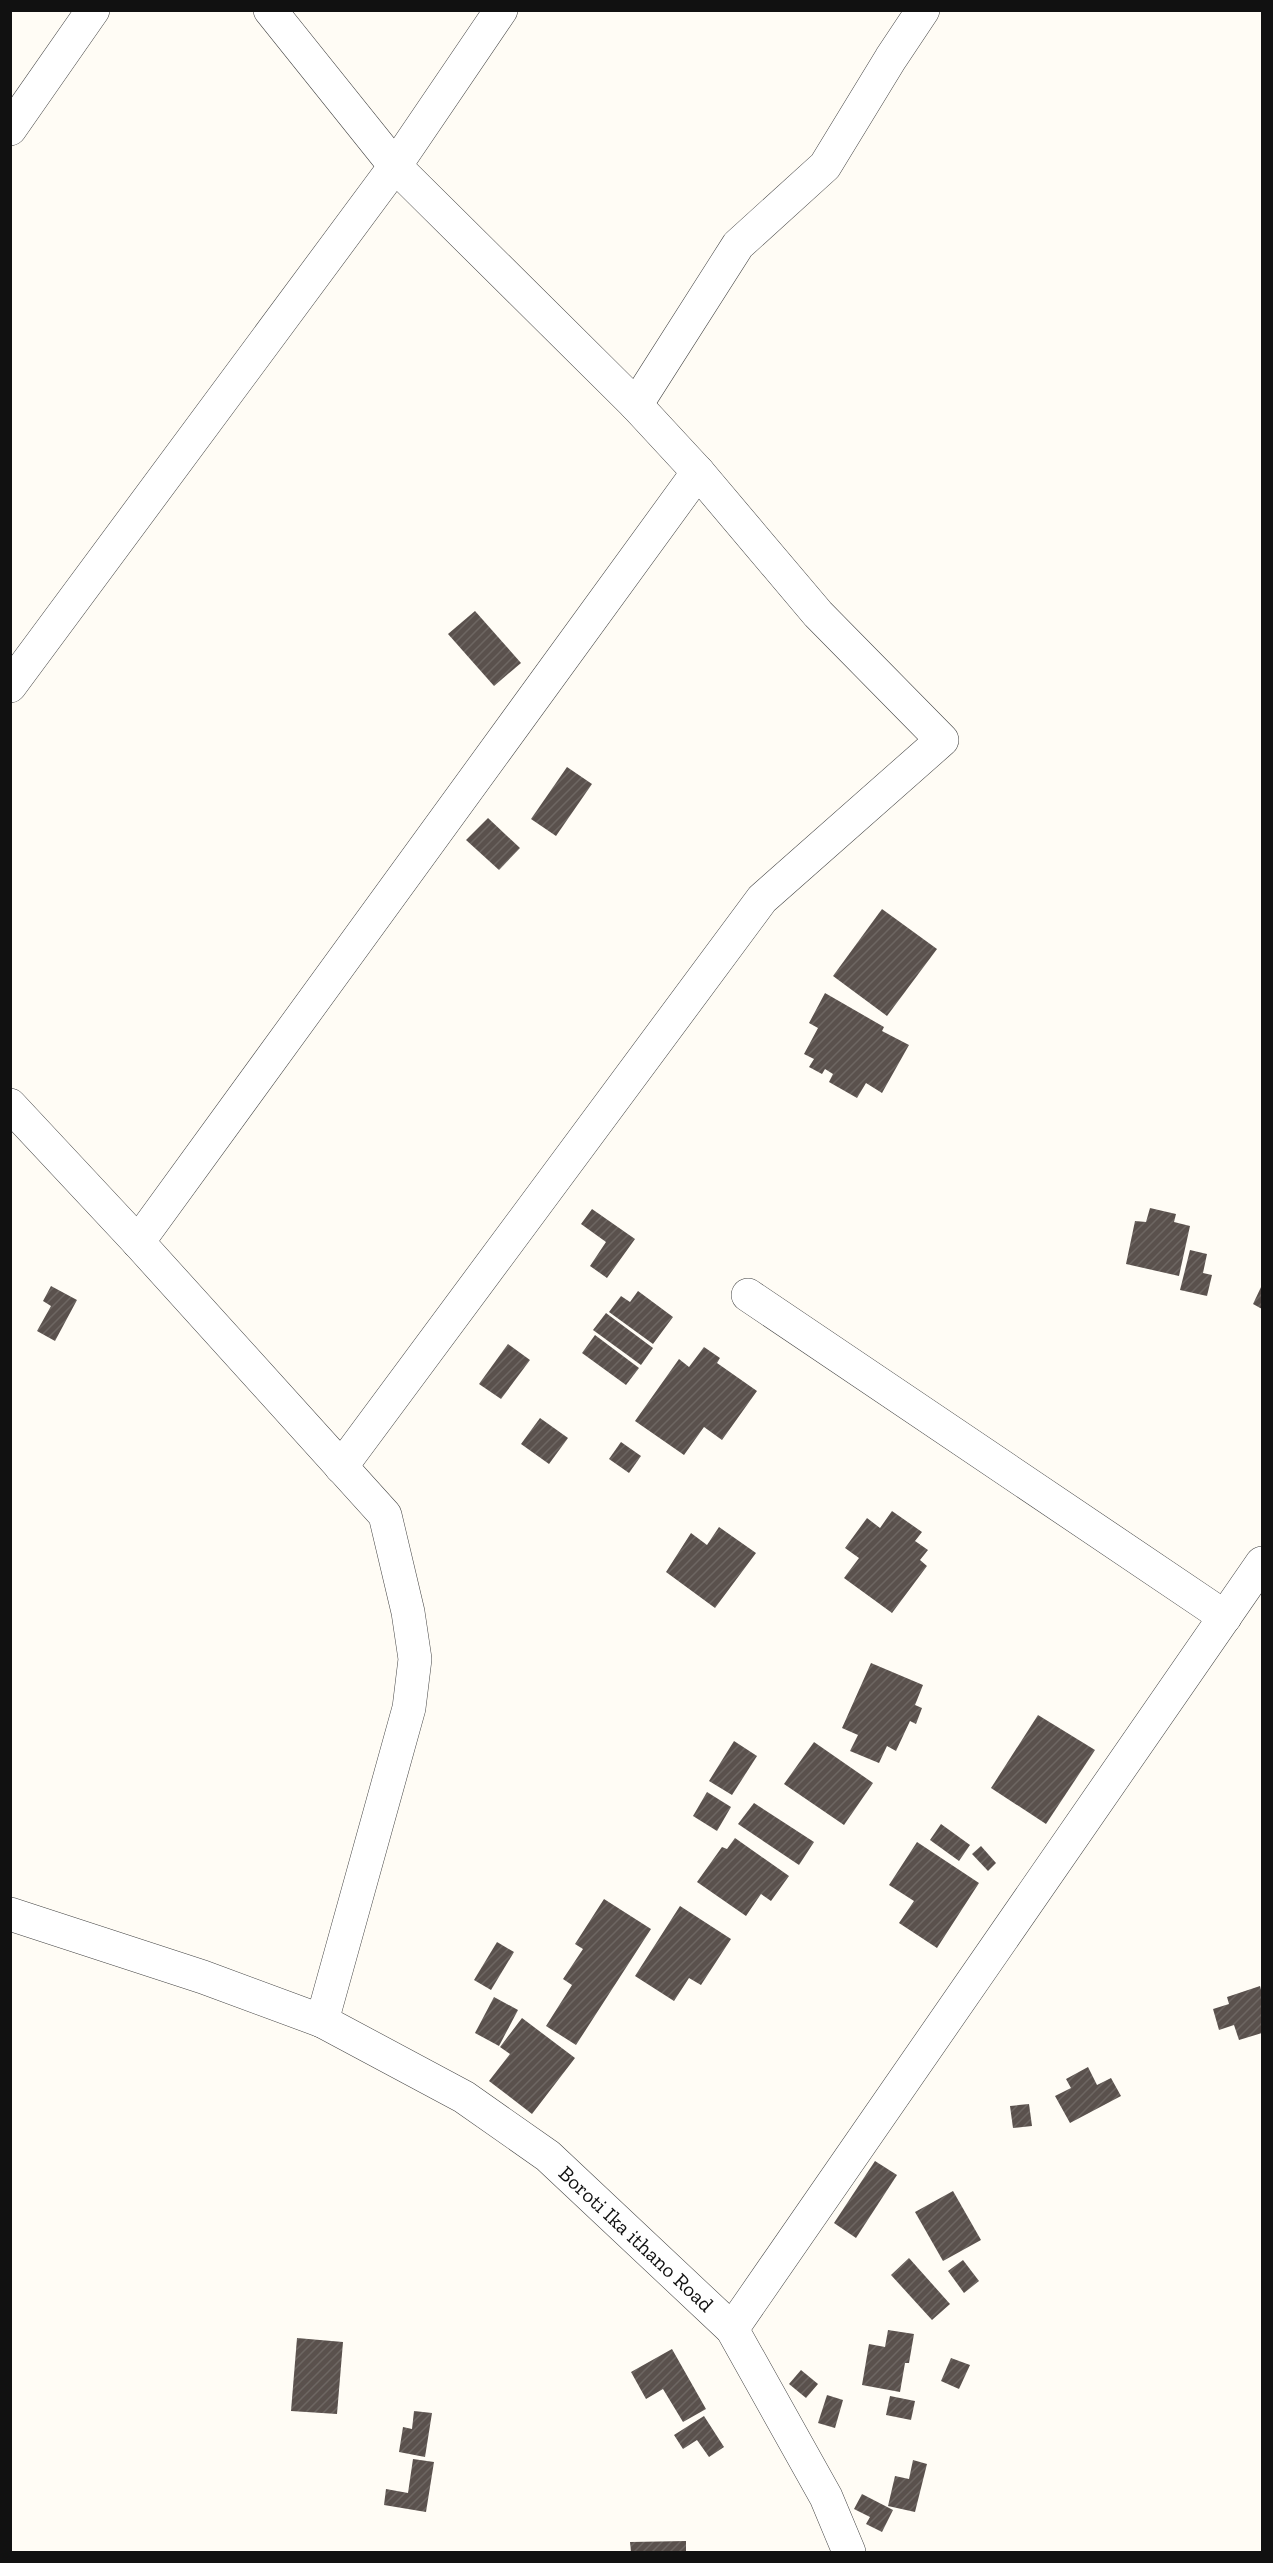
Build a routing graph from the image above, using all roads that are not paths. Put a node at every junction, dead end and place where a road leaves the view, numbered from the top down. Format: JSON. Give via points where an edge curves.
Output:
{"nodes":[{"id":1,"x":93,"y":10,"type":"edge"},
{"id":2,"x":501,"y":10,"type":"edge"},
{"id":3,"x":923,"y":10,"type":"edge"},
{"id":4,"x":273,"y":12,"type":"edge"},
{"id":5,"x":10,"y":129,"type":"edge"},
{"id":6,"x":395,"y":166,"type":"junction"},
{"id":7,"x":636,"y":405,"type":"junction"},
{"id":8,"x":698,"y":472,"type":"junction"},
{"id":9,"x":10,"y":686,"type":"edge"},
{"id":10,"x":10,"y":1105,"type":"edge"},
{"id":11,"x":138,"y":1242,"type":"junction"},
{"id":12,"x":748,"y":1295,"type":"dead end"},
{"id":13,"x":340,"y":1467,"type":"junction"},
{"id":14,"x":1263,"y":1563,"type":"edge"},
{"id":15,"x":1225,"y":1617,"type":"junction"},
{"id":16,"x":10,"y":1914,"type":"edge"},
{"id":17,"x":322,"y":2020,"type":"junction"},
{"id":18,"x":732,"y":2329,"type":"junction"},
{"id":19,"x":849,"y":2553,"type":"edge"}],
"edges":[{"from":1,"to":5,"type":"street"},
{"from":2,"to":6,"type":"street"},
{"from":3,"to":7,"type":"street","via":[[825,166],[738,245]]},
{"from":4,"to":6,"type":"street"},
{"from":6,"to":7,"type":"street"},
{"from":6,"to":9,"type":"street"},
{"from":7,"to":8,"type":"street"},
{"from":8,"to":11,"type":"street"},
{"from":8,"to":13,"type":"street","via":[[818,614],[942,740],[762,899]]},
{"from":10,"to":11,"type":"street"},
{"from":11,"to":13,"type":"street"},
{"from":12,"to":15,"type":"street"},
{"from":13,"to":17,"type":"street","via":[[385,1515],[415,1659],[409,1708]]},
{"from":14,"to":15,"type":"street"},
{"from":15,"to":18,"type":"street"},
{"from":16,"to":17,"type":"street","name":"Boroti Ika ithano Road"},
{"from":17,"to":18,"type":"street","name":"Boroti Ika ithano Road","via":[[464,2097],[548,2156]]},
{"from":18,"to":19,"type":"street","name":"Boroti Ika ithano Road","via":[[826,2497]]}]}
